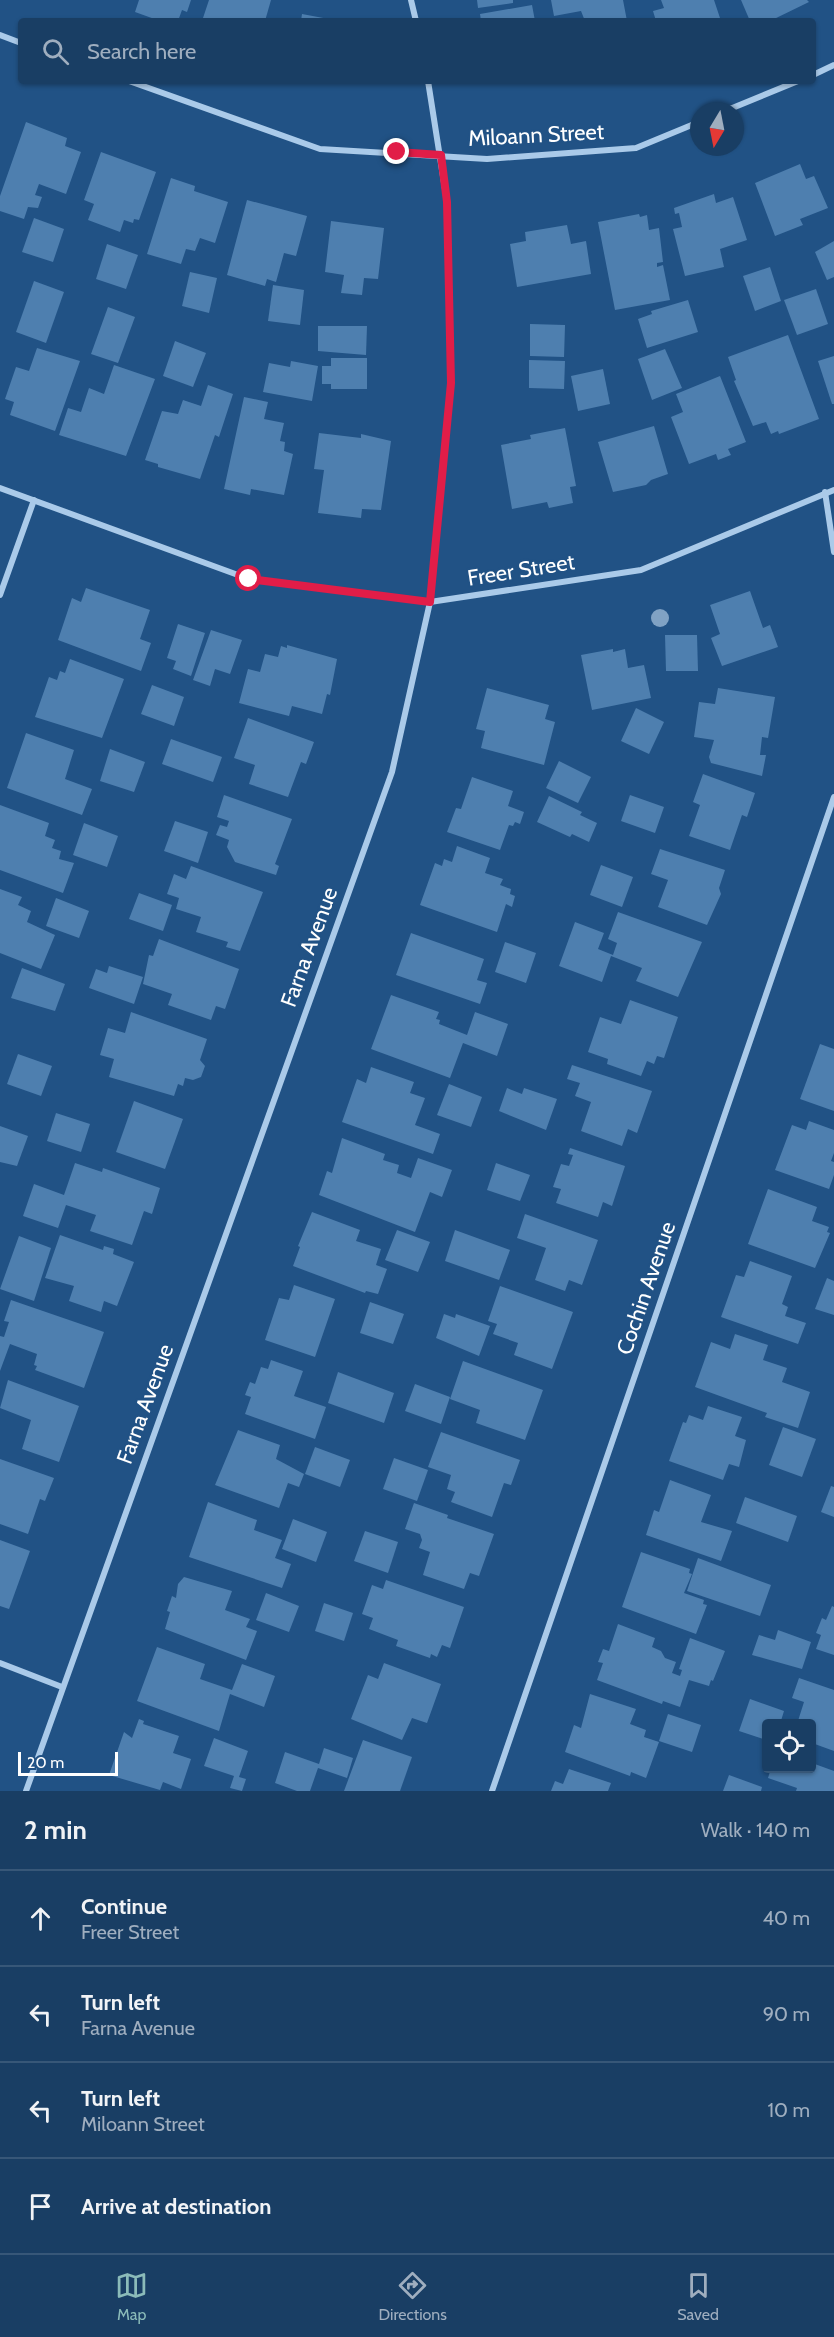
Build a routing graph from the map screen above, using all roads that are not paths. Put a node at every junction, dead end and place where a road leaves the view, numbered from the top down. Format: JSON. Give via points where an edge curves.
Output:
{"nodes":[{"id":1,"x":411,"y":0,"type":"edge"},
{"id":2,"x":415,"y":18,"type":"edge"},
{"id":3,"x":0,"y":35,"type":"edge"},
{"id":4,"x":18,"y":42,"type":"edge"},
{"id":5,"x":834,"y":65,"type":"edge"},
{"id":6,"x":816,"y":74,"type":"edge"},
{"id":7,"x":137,"y":84,"type":"edge"},
{"id":8,"x":429,"y":84,"type":"edge"},
{"id":9,"x":791,"y":84,"type":"edge"},
{"id":10,"x":744,"y":103,"type":"edge"},
{"id":11,"x":690,"y":126,"type":"edge"},
{"id":12,"x":441,"y":155,"type":"junction"},
{"id":13,"x":0,"y":488,"type":"edge"},
{"id":14,"x":834,"y":490,"type":"edge"},
{"id":15,"x":825,"y":492,"type":"junction"},
{"id":16,"x":34,"y":500,"type":"junction"},
{"id":17,"x":834,"y":552,"type":"edge"},
{"id":18,"x":0,"y":595,"type":"edge"},
{"id":19,"x":430,"y":602,"type":"junction"},
{"id":20,"x":834,"y":797,"type":"edge"},
{"id":21,"x":0,"y":1663,"type":"edge"},
{"id":22,"x":62,"y":1687,"type":"junction"},
{"id":23,"x":26,"y":1791,"type":"edge"},
{"id":24,"x":492,"y":1791,"type":"edge"}],
"edges":[{"from":1,"to":2,"type":"street"},
{"from":3,"to":4,"type":"street"},
{"from":5,"to":6,"type":"street"},
{"from":7,"to":12,"type":"street","name":"Miloann Street","via":[[320,149]]},
{"from":8,"to":12,"type":"street","name":"Farna Avenue"},
{"from":9,"to":10,"type":"street"},
{"from":11,"to":12,"type":"street","name":"Miloann Street","via":[[636,148],[487,159]]},
{"from":12,"to":19,"type":"street","name":"Farna Avenue","via":[[447,202],[451,383]]},
{"from":13,"to":16,"type":"street","name":"Freer Street"},
{"from":14,"to":15,"type":"street","name":"Freer Street"},
{"from":15,"to":17,"type":"street"},
{"from":15,"to":19,"type":"street","name":"Freer Street","via":[[641,570]]},
{"from":16,"to":18,"type":"street"},
{"from":16,"to":19,"type":"street","name":"Freer Street","via":[[249,579]]},
{"from":19,"to":22,"type":"street","name":"Farna Avenue","via":[[392,772]]},
{"from":20,"to":24,"type":"street","name":"Cochin Avenue"},
{"from":21,"to":22,"type":"street"},
{"from":22,"to":23,"type":"street","name":"Farna Avenue"}]}
